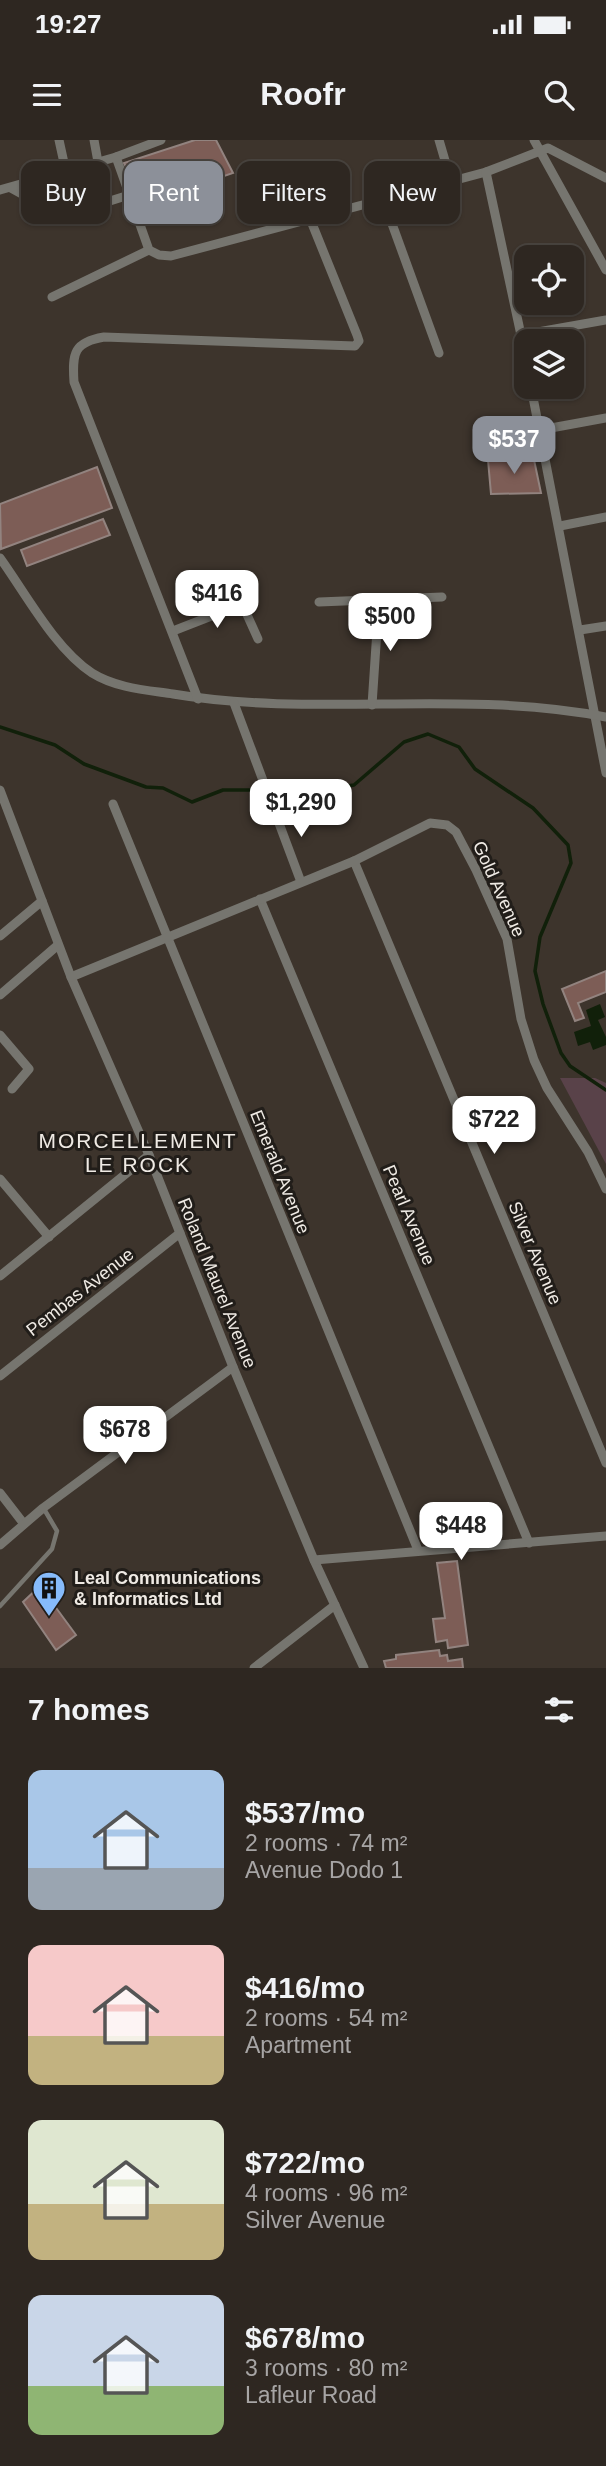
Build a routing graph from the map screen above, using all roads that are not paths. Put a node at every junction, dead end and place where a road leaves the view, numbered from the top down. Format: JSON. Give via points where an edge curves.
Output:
{"nodes":[{"id":1,"x":59,"y":140,"type":"edge"},
{"id":2,"x":94,"y":140,"type":"edge"},
{"id":3,"x":439,"y":140,"type":"edge"},
{"id":4,"x":534,"y":140,"type":"edge"},
{"id":5,"x":158,"y":141,"type":"edge"},
{"id":6,"x":541,"y":153,"type":"junction"},
{"id":7,"x":116,"y":158,"type":"junction"},
{"id":8,"x":64,"y":161,"type":"edge"},
{"id":9,"x":98,"y":161,"type":"edge"},
{"id":10,"x":102,"y":161,"type":"edge"},
{"id":11,"x":445,"y":161,"type":"edge"},
{"id":12,"x":486,"y":172,"type":"junction"},
{"id":13,"x":606,"y":178,"type":"edge"},
{"id":14,"x":460,"y":179,"type":"edge"},
{"id":15,"x":124,"y":181,"type":"edge"},
{"id":16,"x":21,"y":185,"type":"edge"},
{"id":17,"x":11,"y":188,"type":"junction"},
{"id":18,"x":0,"y":190,"type":"edge"},
{"id":19,"x":124,"y":197,"type":"edge"},
{"id":20,"x":140,"y":224,"type":"edge"},
{"id":21,"x":300,"y":224,"type":"edge"},
{"id":22,"x":313,"y":224,"type":"edge"},
{"id":23,"x":392,"y":224,"type":"edge"},
{"id":24,"x":149,"y":250,"type":"junction"},
{"id":25,"x":606,"y":270,"type":"edge"},
{"id":26,"x":52,"y":297,"type":"dead end"},
{"id":27,"x":606,"y":320,"type":"edge"},
{"id":28,"x":520,"y":329,"type":"edge"},
{"id":29,"x":555,"y":329,"type":"edge"},
{"id":30,"x":439,"y":353,"type":"dead end"},
{"id":31,"x":534,"y":399,"type":"edge"},
{"id":32,"x":606,"y":418,"type":"edge"},
{"id":33,"x":540,"y":430,"type":"junction"},
{"id":34,"x":606,"y":517,"type":"edge"},
{"id":35,"x":560,"y":526,"type":"junction"},
{"id":36,"x":0,"y":558,"type":"edge"},
{"id":37,"x":442,"y":597,"type":"dead end"},
{"id":38,"x":379,"y":600,"type":"junction"},
{"id":39,"x":319,"y":602,"type":"dead end"},
{"id":40,"x":606,"y":626,"type":"edge"},
{"id":41,"x":580,"y":630,"type":"junction"},
{"id":42,"x":173,"y":631,"type":"junction"},
{"id":43,"x":258,"y":639,"type":"dead end"},
{"id":44,"x":198,"y":699,"type":"junction"},
{"id":45,"x":234,"y":703,"type":"junction"},
{"id":46,"x":372,"y":705,"type":"junction"},
{"id":47,"x":595,"y":715,"type":"junction"},
{"id":48,"x":606,"y":717,"type":"edge"},
{"id":49,"x":606,"y":773,"type":"edge"},
{"id":50,"x":0,"y":790,"type":"edge"},
{"id":51,"x":113,"y":804,"type":"dead end"},
{"id":52,"x":10,"y":815,"type":"junction"},
{"id":53,"x":0,"y":823,"type":"edge"},
{"id":54,"x":354,"y":861,"type":"junction"},
{"id":55,"x":301,"y":882,"type":"junction"},
{"id":56,"x":260,"y":899,"type":"junction"},
{"id":57,"x":42,"y":901,"type":"junction"},
{"id":58,"x":0,"y":936,"type":"edge"},
{"id":59,"x":168,"y":940,"type":"junction"},
{"id":60,"x":58,"y":945,"type":"junction"},
{"id":61,"x":71,"y":977,"type":"junction"},
{"id":62,"x":0,"y":995,"type":"edge"},
{"id":63,"x":0,"y":1035,"type":"edge"},
{"id":64,"x":12,"y":1089,"type":"dead end"},
{"id":65,"x":149,"y":1155,"type":"junction"},
{"id":66,"x":0,"y":1179,"type":"edge"},
{"id":67,"x":606,"y":1189,"type":"edge"},
{"id":68,"x":180,"y":1233,"type":"junction"},
{"id":69,"x":49,"y":1237,"type":"junction"},
{"id":70,"x":0,"y":1276,"type":"edge"},
{"id":71,"x":233,"y":1367,"type":"junction"},
{"id":72,"x":0,"y":1376,"type":"edge"},
{"id":73,"x":606,"y":1463,"type":"edge"},
{"id":74,"x":0,"y":1493,"type":"edge"},
{"id":75,"x":43,"y":1508,"type":"junction"},
{"id":76,"x":24,"y":1524,"type":"junction"},
{"id":77,"x":606,"y":1536,"type":"edge"},
{"id":78,"x":529,"y":1543,"type":"junction"},
{"id":79,"x":0,"y":1545,"type":"edge"},
{"id":80,"x":418,"y":1550,"type":"junction"},
{"id":81,"x":314,"y":1560,"type":"junction"},
{"id":82,"x":335,"y":1605,"type":"junction"},
{"id":83,"x":0,"y":1606,"type":"edge"},
{"id":84,"x":254,"y":1668,"type":"edge"},
{"id":85,"x":364,"y":1668,"type":"edge"}],
"edges":[{"from":1,"to":8,"type":"street"},
{"from":2,"to":9,"type":"street"},
{"from":3,"to":11,"type":"street"},
{"from":4,"to":6,"type":"street"},
{"from":5,"to":7,"type":"street"},
{"from":6,"to":12,"type":"street"},
{"from":6,"to":13,"type":"street","via":[[548,148]]},
{"from":6,"to":25,"type":"street"},
{"from":7,"to":10,"type":"street"},
{"from":7,"to":15,"type":"street"},
{"from":12,"to":14,"type":"street"},
{"from":12,"to":28,"type":"street"},
{"from":16,"to":17,"type":"street"},
{"from":17,"to":18,"type":"street"},
{"from":17,"to":19,"type":"street","via":[[62,216]]},
{"from":20,"to":24,"type":"street"},
{"from":21,"to":24,"type":"street","via":[[171,256]]},
{"from":22,"to":42,"type":"street","via":[[357,335],[355,346],[104,337],[86,340],[76,350],[74,382]]},
{"from":23,"to":30,"type":"street"},
{"from":24,"to":26,"type":"street"},
{"from":27,"to":29,"type":"street"},
{"from":31,"to":33,"type":"street"},
{"from":32,"to":33,"type":"street"},
{"from":33,"to":35,"type":"street"},
{"from":34,"to":35,"type":"street"},
{"from":35,"to":41,"type":"street"},
{"from":36,"to":44,"type":"street","via":[[73,657],[93,673],[119,685]]},
{"from":37,"to":38,"type":"street"},
{"from":38,"to":39,"type":"street"},
{"from":38,"to":46,"type":"street"},
{"from":40,"to":41,"type":"street"},
{"from":41,"to":47,"type":"street"},
{"from":42,"to":43,"type":"street","via":[[237,606],[244,608]]},
{"from":42,"to":44,"type":"street"},
{"from":44,"to":45,"type":"street"},
{"from":45,"to":46,"type":"street"},
{"from":45,"to":55,"type":"street"},
{"from":46,"to":47,"type":"street","via":[[508,707]]},
{"from":47,"to":48,"type":"street"},
{"from":47,"to":49,"type":"street"},
{"from":50,"to":52,"type":"street","name":"Roland Maurel Avenue"},
{"from":51,"to":59,"type":"street","name":"Emerald Avenue"},
{"from":52,"to":53,"type":"street"},
{"from":52,"to":57,"type":"street","name":"Roland Maurel Avenue"},
{"from":54,"to":55,"type":"street","name":"Gold Avenue"},
{"from":54,"to":67,"type":"street","name":"Gold Avenue","via":[[430,823],[447,825],[456,832],[507,939],[521,1019],[534,1060]]},
{"from":54,"to":73,"type":"street","name":"Silver Avenue"},
{"from":55,"to":56,"type":"street","name":"Gold Avenue"},
{"from":56,"to":59,"type":"street","name":"Gold Avenue"},
{"from":56,"to":78,"type":"street","name":"Pearl Avenue"},
{"from":57,"to":58,"type":"street"},
{"from":57,"to":60,"type":"street","name":"Roland Maurel Avenue"},
{"from":59,"to":61,"type":"street","name":"Gold Avenue"},
{"from":59,"to":80,"type":"street","name":"Emerald Avenue"},
{"from":60,"to":61,"type":"street","name":"Roland Maurel Avenue"},
{"from":60,"to":62,"type":"street"},
{"from":61,"to":65,"type":"street","name":"Roland Maurel Avenue"},
{"from":63,"to":64,"type":"street","via":[[29,1069]]},
{"from":65,"to":68,"type":"street","name":"Roland Maurel Avenue"},
{"from":65,"to":69,"type":"street"},
{"from":66,"to":69,"type":"street"},
{"from":68,"to":71,"type":"street","name":"Roland Maurel Avenue"},
{"from":68,"to":72,"type":"street","name":"Pembas Avenue"},
{"from":69,"to":70,"type":"street"},
{"from":71,"to":75,"type":"street"},
{"from":71,"to":81,"type":"street","name":"Roland Maurel Avenue"},
{"from":74,"to":76,"type":"street"},
{"from":75,"to":76,"type":"street"},
{"from":75,"to":83,"type":"lane","via":[[57,1531],[52,1549]]},
{"from":76,"to":79,"type":"street"},
{"from":77,"to":78,"type":"street"},
{"from":78,"to":80,"type":"street"},
{"from":80,"to":81,"type":"street"},
{"from":81,"to":82,"type":"street","name":"Roland Maurel Avenue"},
{"from":82,"to":84,"type":"street"},
{"from":82,"to":85,"type":"street","name":"Roland Maurel Avenue"}]}
